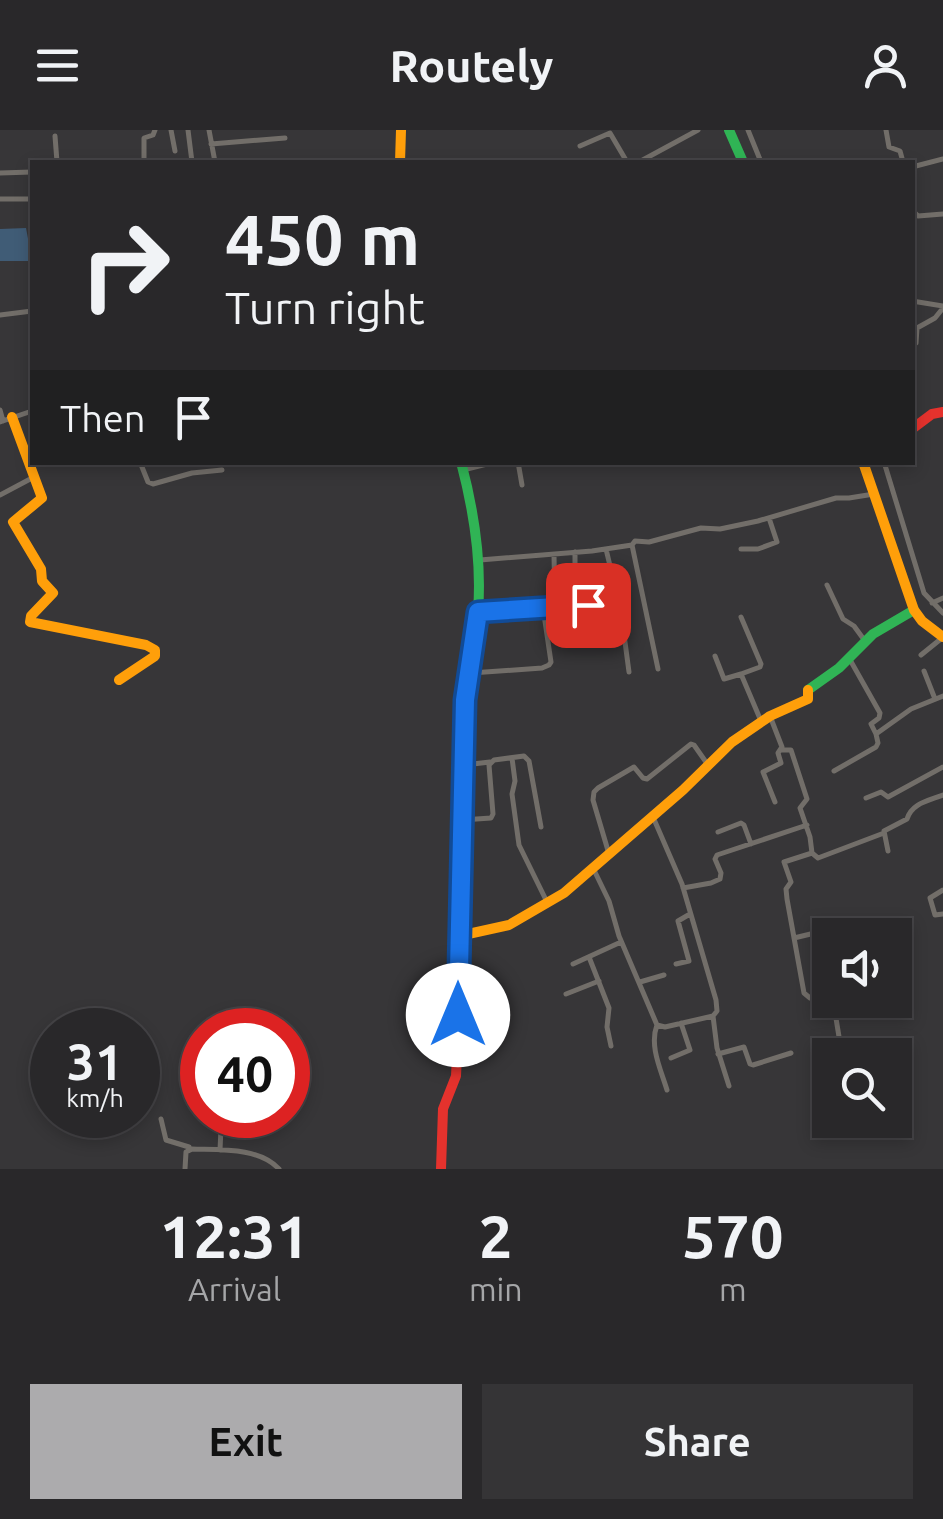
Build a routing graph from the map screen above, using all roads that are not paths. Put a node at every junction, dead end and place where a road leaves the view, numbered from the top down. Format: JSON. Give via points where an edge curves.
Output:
{"nodes":[{"id":1,"x":154,"y":130,"type":"edge"},
{"id":2,"x":172,"y":130,"type":"edge"},
{"id":3,"x":188,"y":130,"type":"edge"},
{"id":4,"x":208,"y":130,"type":"edge"},
{"id":5,"x":400,"y":130,"type":"edge"},
{"id":6,"x":698,"y":130,"type":"edge"},
{"id":7,"x":729,"y":130,"type":"edge"},
{"id":8,"x":748,"y":130,"type":"edge"},
{"id":9,"x":886,"y":130,"type":"edge"},
{"id":10,"x":56,"y":136,"type":"dead end"},
{"id":11,"x":285,"y":138,"type":"dead end"},
{"id":12,"x":211,"y":144,"type":"junction"},
{"id":13,"x":580,"y":146,"type":"dead end"},
{"id":14,"x":175,"y":151,"type":"dead end"},
{"id":15,"x":943,"y":159,"type":"edge"},
{"id":16,"x":57,"y":160,"type":"edge"},
{"id":17,"x":144,"y":160,"type":"edge"},
{"id":18,"x":192,"y":160,"type":"edge"},
{"id":19,"x":215,"y":160,"type":"edge"},
{"id":20,"x":400,"y":160,"type":"edge"},
{"id":21,"x":633,"y":160,"type":"edge"},
{"id":22,"x":639,"y":160,"type":"edge"},
{"id":23,"x":741,"y":160,"type":"edge"},
{"id":24,"x":760,"y":160,"type":"edge"},
{"id":25,"x":902,"y":160,"type":"edge"},
{"id":26,"x":915,"y":166,"type":"edge"},
{"id":27,"x":30,"y":172,"type":"edge"},
{"id":28,"x":0,"y":173,"type":"edge"},
{"id":29,"x":0,"y":199,"type":"edge"},
{"id":30,"x":30,"y":199,"type":"edge"},
{"id":31,"x":915,"y":213,"type":"edge"},
{"id":32,"x":943,"y":214,"type":"edge"},
{"id":33,"x":915,"y":302,"type":"edge"},
{"id":34,"x":943,"y":307,"type":"edge"},
{"id":35,"x":30,"y":311,"type":"edge"},
{"id":36,"x":0,"y":315,"type":"edge"},
{"id":37,"x":915,"y":343,"type":"edge"},
{"id":38,"x":0,"y":410,"type":"edge"},
{"id":39,"x":30,"y":412,"type":"edge"},
{"id":40,"x":943,"y":412,"type":"edge"},
{"id":41,"x":5,"y":420,"type":"edge"},
{"id":42,"x":915,"y":427,"type":"edge"},
{"id":43,"x":141,"y":465,"type":"edge"},
{"id":44,"x":518,"y":465,"type":"edge"},
{"id":45,"x":864,"y":465,"type":"edge"},
{"id":46,"x":885,"y":465,"type":"edge"},
{"id":47,"x":462,"y":466,"type":"edge"},
{"id":48,"x":222,"y":470,"type":"dead end"},
{"id":49,"x":34,"y":477,"type":"junction"},
{"id":50,"x":522,"y":486,"type":"dead end"},
{"id":51,"x":874,"y":494,"type":"junction"},
{"id":52,"x":0,"y":495,"type":"edge"},
{"id":53,"x":770,"y":518,"type":"junction"},
{"id":54,"x":632,"y":545,"type":"junction"},
{"id":55,"x":606,"y":549,"type":"junction"},
{"id":56,"x":741,"y":549,"type":"dead end"},
{"id":57,"x":575,"y":552,"type":"junction"},
{"id":58,"x":554,"y":554,"type":"junction"},
{"id":59,"x":480,"y":560,"type":"junction"},
{"id":60,"x":827,"y":585,"type":"dead end"},
{"id":61,"x":575,"y":587,"type":"dead end"},
{"id":62,"x":943,"y":598,"type":"edge"},
{"id":63,"x":619,"y":600,"type":"junction"},
{"id":64,"x":932,"y":603,"type":"junction"},
{"id":65,"x":556,"y":607,"type":"junction"},
{"id":66,"x":543,"y":608,"type":"junction"},
{"id":67,"x":914,"y":610,"type":"junction"},
{"id":68,"x":478,"y":612,"type":"junction"},
{"id":69,"x":943,"y":613,"type":"edge"},
{"id":70,"x":741,"y":617,"type":"dead end"},
{"id":71,"x":943,"y":637,"type":"edge"},
{"id":72,"x":865,"y":641,"type":"junction"},
{"id":73,"x":921,"y":654,"type":"dead end"},
{"id":74,"x":716,"y":656,"type":"dead end"},
{"id":75,"x":849,"y":658,"type":"junction"},
{"id":76,"x":658,"y":669,"type":"dead end"},
{"id":77,"x":924,"y":671,"type":"dead end"},
{"id":78,"x":630,"y":672,"type":"dead end"},
{"id":79,"x":468,"y":673,"type":"junction"},
{"id":80,"x":741,"y":674,"type":"junction"},
{"id":81,"x":120,"y":680,"type":"dead end"},
{"id":82,"x":943,"y":696,"type":"edge"},
{"id":83,"x":935,"y":699,"type":"junction"},
{"id":84,"x":766,"y":718,"type":"junction"},
{"id":85,"x":876,"y":734,"type":"junction"},
{"id":86,"x":781,"y":750,"type":"junction"},
{"id":87,"x":512,"y":758,"type":"junction"},
{"id":88,"x":492,"y":762,"type":"junction"},
{"id":89,"x":708,"y":764,"type":"junction"},
{"id":90,"x":464,"y":766,"type":"junction"},
{"id":91,"x":943,"y":767,"type":"edge"},
{"id":92,"x":834,"y":770,"type":"dead end"},
{"id":93,"x":943,"y":795,"type":"edge"},
{"id":94,"x":866,"y":798,"type":"dead end"},
{"id":95,"x":775,"y":802,"type":"dead end"},
{"id":96,"x":652,"y":816,"type":"junction"},
{"id":97,"x":462,"y":820,"type":"junction"},
{"id":98,"x":807,"y":825,"type":"junction"},
{"id":99,"x":541,"y":828,"type":"dead end"},
{"id":100,"x":718,"y":832,"type":"dead end"},
{"id":101,"x":884,"y":834,"type":"junction"},
{"id":102,"x":752,"y":844,"type":"junction"},
{"id":103,"x":888,"y":851,"type":"dead end"},
{"id":104,"x":812,"y":853,"type":"junction"},
{"id":105,"x":609,"y":854,"type":"junction"},
{"id":106,"x":593,"y":868,"type":"junction"},
{"id":107,"x":683,"y":888,"type":"junction"},
{"id":108,"x":943,"y":890,"type":"edge"},
{"id":109,"x":548,"y":904,"type":"junction"},
{"id":110,"x":690,"y":914,"type":"junction"},
{"id":111,"x":943,"y":914,"type":"edge"},
{"id":112,"x":812,"y":934,"type":"edge"},
{"id":113,"x":460,"y":936,"type":"junction"},
{"id":114,"x":794,"y":938,"type":"junction"},
{"id":115,"x":621,"y":942,"type":"junction"},
{"id":116,"x":590,"y":957,"type":"junction"},
{"id":117,"x":573,"y":964,"type":"dead end"},
{"id":118,"x":676,"y":964,"type":"dead end"},
{"id":119,"x":664,"y":975,"type":"dead end"},
{"id":120,"x":599,"y":981,"type":"junction"},
{"id":121,"x":640,"y":982,"type":"junction"},
{"id":122,"x":566,"y":994,"type":"dead end"},
{"id":123,"x":812,"y":998,"type":"edge"},
{"id":124,"x":713,"y":1016,"type":"junction"},
{"id":125,"x":681,"y":1023,"type":"junction"},
{"id":126,"x":657,"y":1025,"type":"junction"},
{"id":127,"x":611,"y":1046,"type":"dead end"},
{"id":128,"x":718,"y":1054,"type":"junction"},
{"id":129,"x":792,"y":1054,"type":"dead end"},
{"id":130,"x":671,"y":1058,"type":"dead end"},
{"id":131,"x":729,"y":1086,"type":"dead end"},
{"id":132,"x":667,"y":1090,"type":"dead end"},
{"id":133,"x":160,"y":1119,"type":"dead end"},
{"id":134,"x":220,"y":1138,"type":"edge"},
{"id":135,"x":192,"y":1148,"type":"junction"},
{"id":136,"x":220,"y":1150,"type":"junction"},
{"id":137,"x":185,"y":1169,"type":"edge"},
{"id":138,"x":279,"y":1169,"type":"edge"},
{"id":139,"x":441,"y":1169,"type":"edge"}],
"edges":[{"from":1,"to":17,"type":"street","via":[[144,138]]},
{"from":2,"to":14,"type":"street"},
{"from":3,"to":18,"type":"street"},
{"from":4,"to":12,"type":"street"},
{"from":5,"to":20,"type":"street"},
{"from":6,"to":22,"type":"street"},
{"from":7,"to":23,"type":"street"},
{"from":8,"to":24,"type":"street"},
{"from":9,"to":25,"type":"street","via":[[889,147]]},
{"from":10,"to":16,"type":"street"},
{"from":11,"to":12,"type":"street"},
{"from":12,"to":19,"type":"street"},
{"from":13,"to":21,"type":"street","via":[[610,133]]},
{"from":15,"to":26,"type":"street"},
{"from":27,"to":28,"type":"street"},
{"from":29,"to":30,"type":"street"},
{"from":31,"to":32,"type":"street"},
{"from":33,"to":34,"type":"street"},
{"from":34,"to":37,"type":"street","via":[[917,328]]},
{"from":35,"to":36,"type":"street"},
{"from":38,"to":41,"type":"street"},
{"from":39,"to":41,"type":"street"},
{"from":40,"to":42,"type":"street"},
{"from":41,"to":49,"type":"street"},
{"from":43,"to":48,"type":"street","via":[[152,484]]},
{"from":44,"to":50,"type":"street"},
{"from":45,"to":51,"type":"street"},
{"from":46,"to":64,"type":"street"},
{"from":47,"to":59,"type":"street"},
{"from":49,"to":52,"type":"street"},
{"from":49,"to":81,"type":"street","via":[[42,500],[13,522],[53,592],[30,622],[155,650]]},
{"from":51,"to":53,"type":"street"},
{"from":51,"to":67,"type":"street"},
{"from":53,"to":54,"type":"street"},
{"from":53,"to":56,"type":"street","via":[[776,542]]},
{"from":54,"to":55,"type":"street"},
{"from":54,"to":76,"type":"street"},
{"from":55,"to":57,"type":"street"},
{"from":55,"to":63,"type":"street"},
{"from":57,"to":58,"type":"street"},
{"from":57,"to":61,"type":"street"},
{"from":58,"to":59,"type":"street"},
{"from":58,"to":65,"type":"street"},
{"from":59,"to":68,"type":"street"},
{"from":60,"to":72,"type":"street","via":[[843,619]]},
{"from":62,"to":64,"type":"street"},
{"from":63,"to":65,"type":"street"},
{"from":63,"to":78,"type":"street"},
{"from":64,"to":69,"type":"street"},
{"from":65,"to":66,"type":"street"},
{"from":66,"to":68,"type":"street"},
{"from":66,"to":79,"type":"street","via":[[549,666]]},
{"from":67,"to":71,"type":"street"},
{"from":67,"to":72,"type":"street"},
{"from":68,"to":79,"type":"street"},
{"from":70,"to":80,"type":"street","via":[[761,664]]},
{"from":71,"to":73,"type":"street"},
{"from":72,"to":75,"type":"street"},
{"from":74,"to":80,"type":"street","via":[[724,679]]},
{"from":75,"to":84,"type":"street","via":[[806,690],[808,699]]},
{"from":75,"to":85,"type":"street","via":[[880,713],[872,722]]},
{"from":77,"to":83,"type":"street"},
{"from":79,"to":90,"type":"street"},
{"from":80,"to":84,"type":"street"},
{"from":82,"to":83,"type":"street"},
{"from":83,"to":85,"type":"street"},
{"from":84,"to":86,"type":"street"},
{"from":84,"to":89,"type":"street"},
{"from":85,"to":92,"type":"street","via":[[876,747]]},
{"from":86,"to":95,"type":"street","via":[[781,764],[764,772]]},
{"from":86,"to":98,"type":"street","via":[[792,754],[807,798],[800,806]]},
{"from":87,"to":88,"type":"street"},
{"from":87,"to":99,"type":"street","via":[[529,762]]},
{"from":87,"to":109,"type":"street","via":[[519,845]]},
{"from":88,"to":90,"type":"street"},
{"from":88,"to":97,"type":"street","via":[[492,817]]},
{"from":89,"to":96,"type":"street"},
{"from":89,"to":105,"type":"street","via":[[690,744],[647,779],[634,767],[594,792]]},
{"from":90,"to":97,"type":"street"},
{"from":91,"to":94,"type":"street","via":[[888,797],[881,792]]},
{"from":93,"to":101,"type":"street","via":[[915,806]]},
{"from":96,"to":105,"type":"street"},
{"from":96,"to":107,"type":"street"},
{"from":97,"to":113,"type":"street"},
{"from":98,"to":102,"type":"street"},
{"from":98,"to":104,"type":"street"},
{"from":100,"to":102,"type":"street","via":[[744,824]]},
{"from":101,"to":103,"type":"street"},
{"from":101,"to":104,"type":"street","via":[[818,858]]},
{"from":102,"to":107,"type":"street","via":[[716,856],[717,881]]},
{"from":104,"to":114,"type":"street","via":[[784,862],[792,884],[786,889]]},
{"from":105,"to":106,"type":"street"},
{"from":106,"to":109,"type":"street"},
{"from":106,"to":115,"type":"street"},
{"from":107,"to":110,"type":"street"},
{"from":108,"to":111,"type":"street","via":[[930,898],[935,915]]},
{"from":109,"to":113,"type":"street","via":[[508,925]]},
{"from":110,"to":118,"type":"street","via":[[678,921],[689,961]]},
{"from":110,"to":124,"type":"street","via":[[716,1000]]},
{"from":112,"to":114,"type":"street"},
{"from":113,"to":139,"type":"street","via":[[456,1076],[442,1109]]},
{"from":114,"to":123,"type":"street","via":[[805,996]]},
{"from":115,"to":116,"type":"street"},
{"from":115,"to":121,"type":"street"},
{"from":116,"to":117,"type":"street"},
{"from":116,"to":120,"type":"street"},
{"from":119,"to":121,"type":"street"},
{"from":120,"to":122,"type":"street"},
{"from":120,"to":127,"type":"street"},
{"from":121,"to":126,"type":"street"},
{"from":124,"to":125,"type":"street"},
{"from":124,"to":128,"type":"street"},
{"from":125,"to":126,"type":"street"},
{"from":125,"to":130,"type":"street","via":[[690,1050]]},
{"from":126,"to":132,"type":"street","via":[[653,1038]]},
{"from":128,"to":129,"type":"street","via":[[743,1047],[753,1066]]},
{"from":128,"to":131,"type":"street"},
{"from":133,"to":135,"type":"street","via":[[166,1140]]},
{"from":134,"to":136,"type":"street"},
{"from":135,"to":136,"type":"street"},
{"from":135,"to":137,"type":"street"},
{"from":136,"to":138,"type":"street","via":[[263,1158]]}]}
